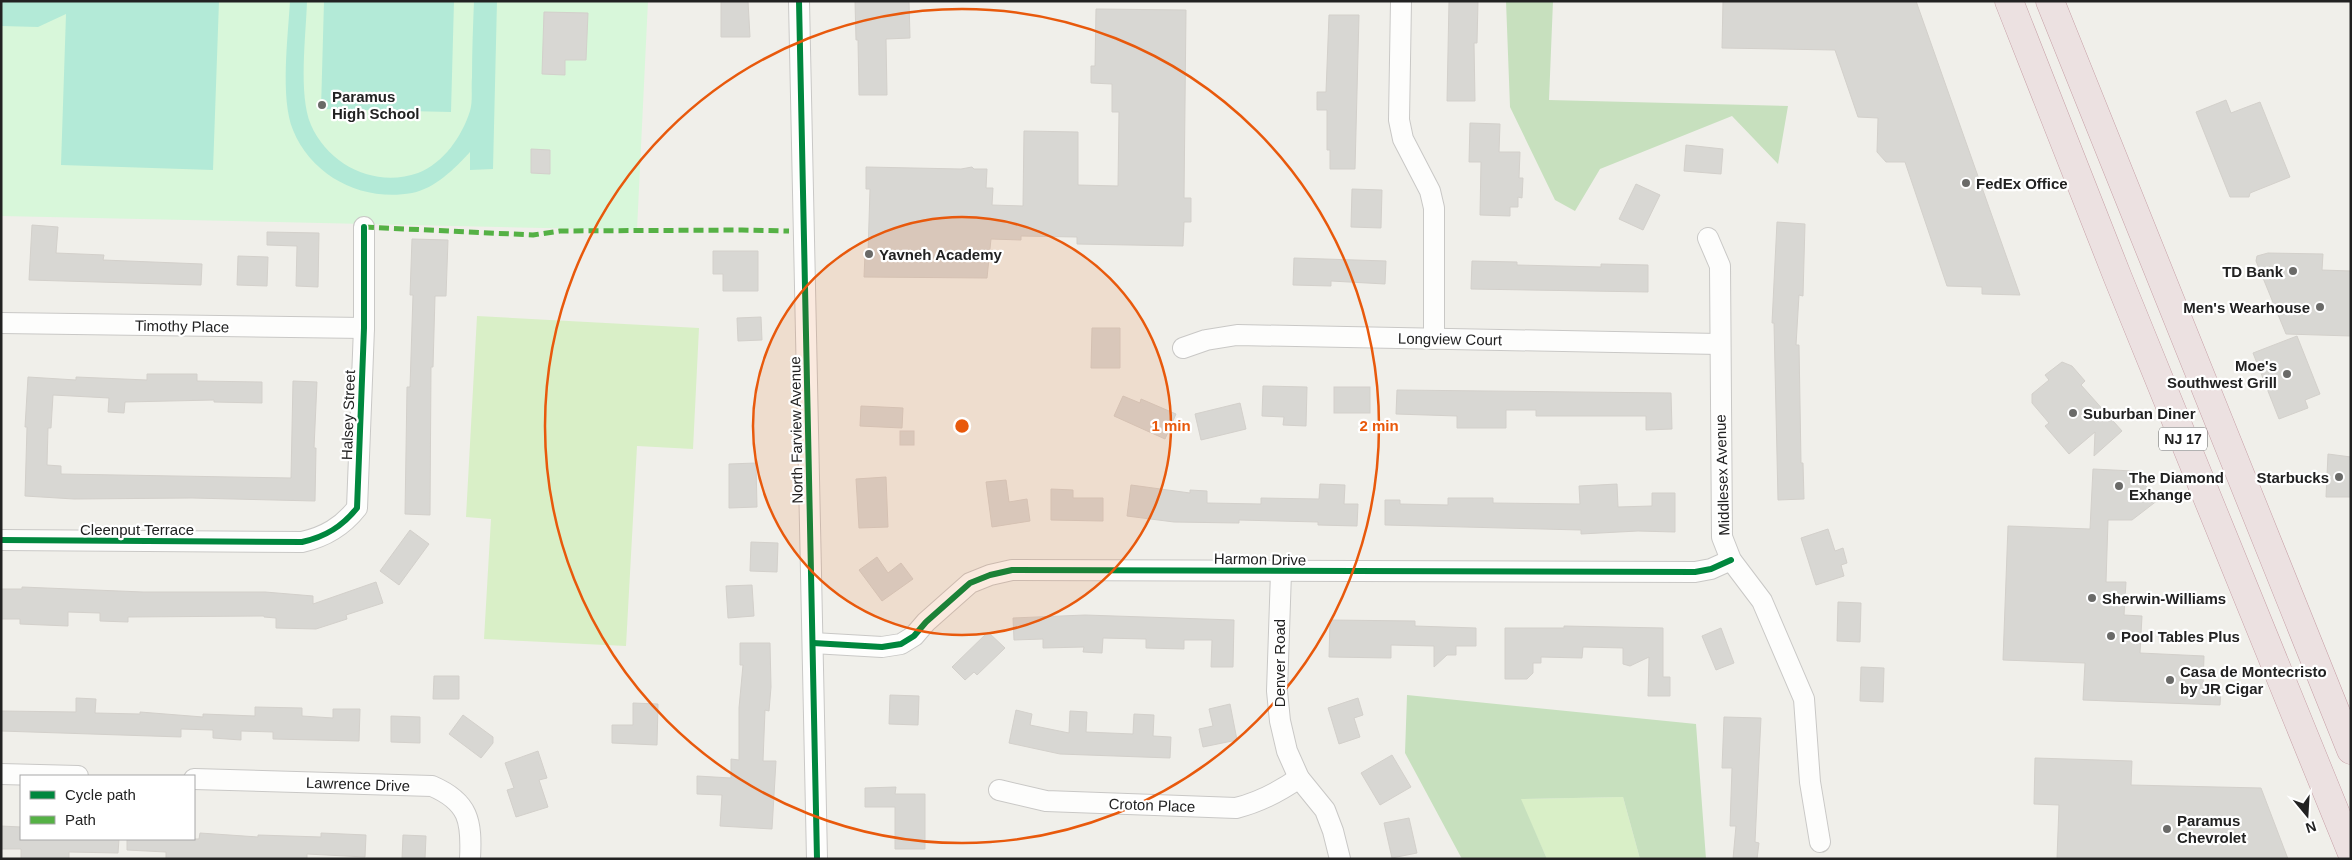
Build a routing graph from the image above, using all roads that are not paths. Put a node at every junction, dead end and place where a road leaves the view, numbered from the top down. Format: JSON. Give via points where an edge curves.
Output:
{"nodes":[{"id":1,"x":798,"y":1,"type":"edge"},
{"id":2,"x":1401,"y":1,"type":"edge"},
{"id":3,"x":2009,"y":1,"type":"edge"},
{"id":4,"x":2050,"y":1,"type":"edge"},
{"id":5,"x":364,"y":227,"type":"dead end"},
{"id":6,"x":1708,"y":238,"type":"dead end"},
{"id":7,"x":1,"y":324,"type":"edge"},
{"id":8,"x":364,"y":328,"type":"junction"},
{"id":9,"x":1434,"y":339,"type":"junction"},
{"id":10,"x":1719,"y":344,"type":"junction"},
{"id":11,"x":1183,"y":348,"type":"dead end"},
{"id":12,"x":1,"y":540,"type":"edge"},
{"id":13,"x":273,"y":542,"type":"joint"},
{"id":14,"x":1731,"y":560,"type":"junction"},
{"id":15,"x":1281,"y":572,"type":"junction"},
{"id":16,"x":813,"y":643,"type":"junction"},
{"id":17,"x":2351,"y":750,"type":"edge"},
{"id":18,"x":1,"y":774,"type":"edge"},
{"id":19,"x":40,"y":775,"type":"edge"},
{"id":20,"x":1299,"y":778,"type":"junction"},
{"id":21,"x":195,"y":779,"type":"edge"},
{"id":22,"x":999,"y":790,"type":"dead end"},
{"id":23,"x":1820,"y":842,"type":"dead end"},
{"id":24,"x":2351,"y":851,"type":"edge"},
{"id":25,"x":470,"y":859,"type":"edge"},
{"id":26,"x":817,"y":859,"type":"edge"},
{"id":27,"x":1340,"y":859,"type":"edge"}],
"edges":[{"from":1,"to":16,"type":"street","name":"North Farview Avenue"},
{"from":2,"to":9,"type":"street","via":[[1399,120],[1403,139],[1430,191],[1434,208]]},
{"from":3,"to":24,"type":"highway","number":"NJ 17","via":[[2114,270]]},
{"from":4,"to":17,"type":"highway","number":"NJ 17"},
{"from":5,"to":8,"type":"street","name":"Halsey Street"},
{"from":6,"to":10,"type":"street","name":"Middlesex Avenue","via":[[1720,266]]},
{"from":7,"to":8,"type":"street","name":"Timothy Place"},
{"from":8,"to":13,"type":"street","name":"Halsey Street","via":[[357,508],[336,529],[319,538],[302,542]]},
{"from":9,"to":10,"type":"street","name":"Longview Court"},
{"from":9,"to":11,"type":"street","name":"Longview Court","via":[[1236,335]]},
{"from":10,"to":14,"type":"street","name":"Middlesex Avenue","via":[[1722,537]]},
{"from":12,"to":13,"type":"street","name":"Cleenput Terrace"},
{"from":14,"to":15,"type":"street","name":"Harmon Drive","via":[[1695,572]]},
{"from":14,"to":23,"type":"street","name":"Middlesex Avenue","via":[[1762,601],[1804,699],[1810,782]]},
{"from":15,"to":16,"type":"street","name":"Harmon Drive","via":[[1012,570],[970,583],[914,636],[901,644],[882,647]]},
{"from":15,"to":20,"type":"street","name":"Denver Road","via":[[1277,699],[1287,751]]},
{"from":16,"to":26,"type":"street","name":"North Farview Avenue"},
{"from":18,"to":19,"type":"street"},
{"from":20,"to":22,"type":"street","name":"Croton Place","via":[[1256,803],[1236,808],[1046,801]]},
{"from":20,"to":27,"type":"street","name":"Denver Road","via":[[1325,810]]},
{"from":21,"to":25,"type":"street","name":"Lawrence Drive","via":[[432,786],[457,800],[466,812]]}]}
